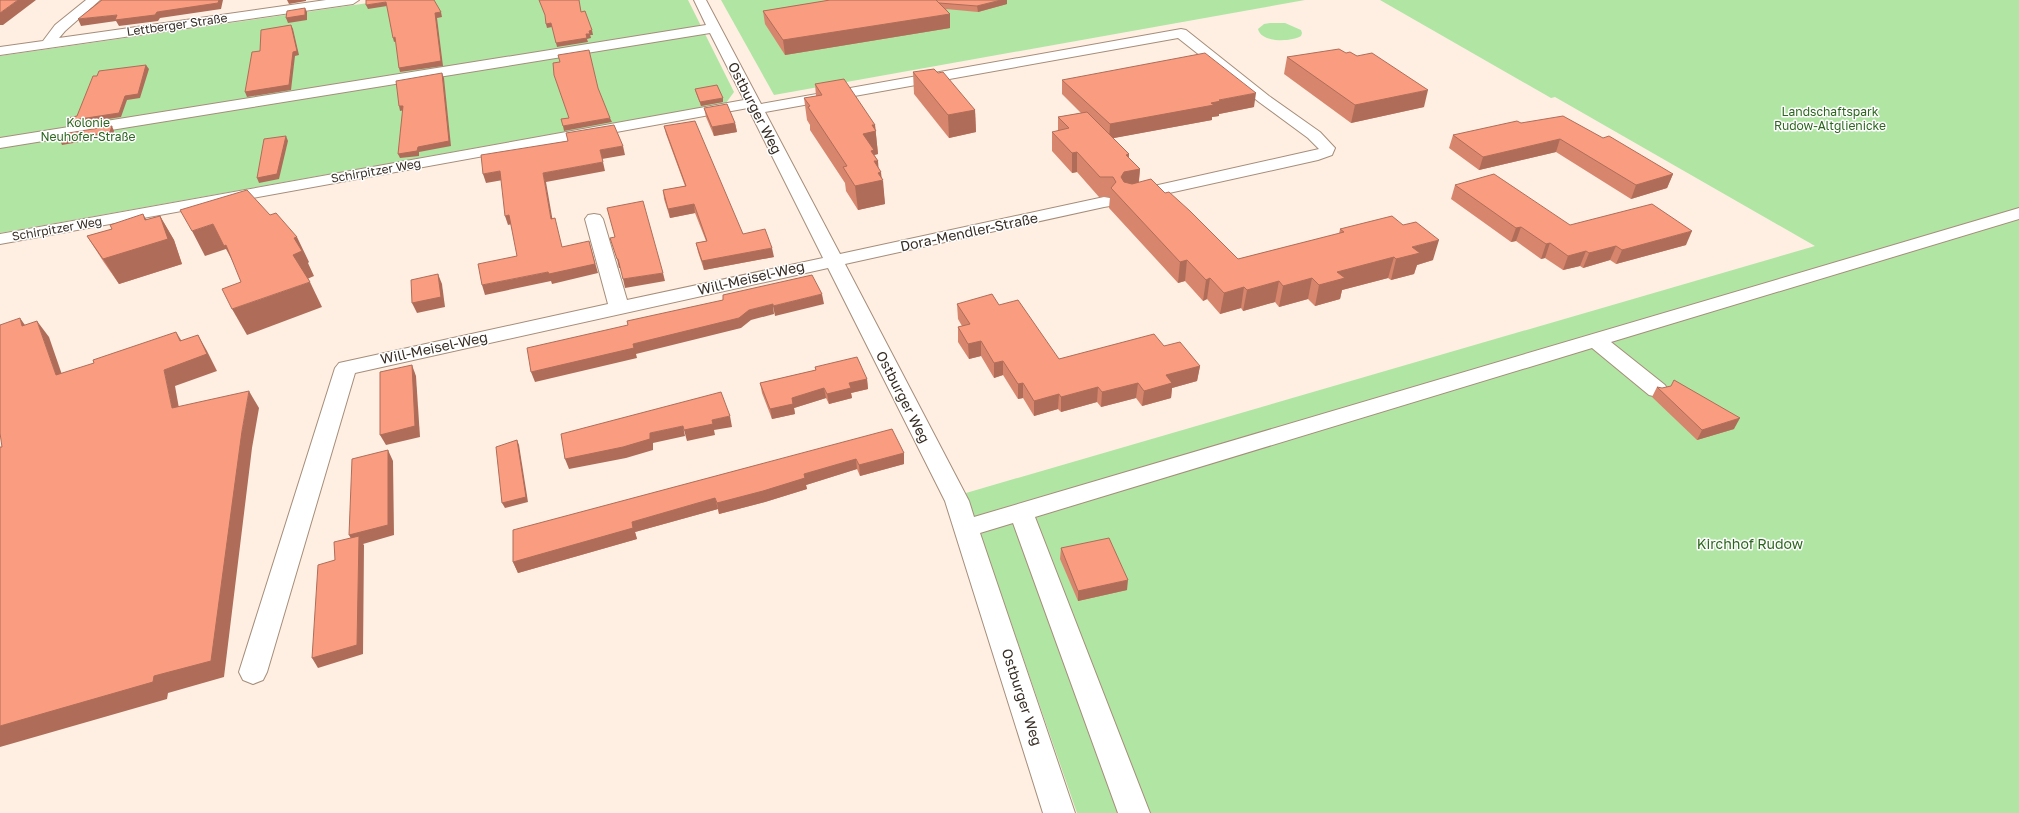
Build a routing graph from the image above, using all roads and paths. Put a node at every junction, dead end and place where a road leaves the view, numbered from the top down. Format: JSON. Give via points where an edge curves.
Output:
{"nodes":[{"id":1,"x":94,"y":0,"type":"edge"},
{"id":2,"x":353,"y":0,"type":"edge"},
{"id":3,"x":700,"y":0,"type":"edge"},
{"id":4,"x":714,"y":28,"type":"junction"},
{"id":5,"x":48,"y":43,"type":"junction"},
{"id":6,"x":0,"y":51,"type":"edge"},
{"id":7,"x":754,"y":106,"type":"junction"},
{"id":8,"x":0,"y":143,"type":"edge"},
{"id":9,"x":1130,"y":197,"type":"edge"},
{"id":10,"x":1104,"y":202,"type":"edge"},
{"id":11,"x":2019,"y":213,"type":"edge"},
{"id":12,"x":594,"y":219,"type":"dead end"},
{"id":13,"x":0,"y":239,"type":"edge"},
{"id":14,"x":834,"y":261,"type":"junction"},
{"id":15,"x":619,"y":308,"type":"junction"},
{"id":16,"x":1595,"y":340,"type":"junction"},
{"id":17,"x":1657,"y":390,"type":"dead end"},
{"id":18,"x":1021,"y":512,"type":"junction"},
{"id":19,"x":967,"y":528,"type":"junction"},
{"id":20,"x":253,"y":672,"type":"dead end"},
{"id":21,"x":1059,"y":813,"type":"edge"},
{"id":22,"x":1134,"y":813,"type":"edge"}],
"edges":[{"from":1,"to":5,"type":"street","via":[[60,28]]},
{"from":2,"to":5,"type":"street","name":"Lettberger Straße"},
{"from":3,"to":4,"type":"street","name":"Ostburger Weg"},
{"from":4,"to":7,"type":"street","name":"Ostburger Weg"},
{"from":4,"to":8,"type":"street"},
{"from":5,"to":6,"type":"street","name":"Lettberger Straße"},
{"from":7,"to":9,"type":"street","name":"Schirpitzer Weg","via":[[1181,33],[1314,135],[1327,148],[1326,152],[1318,155]]},
{"from":7,"to":13,"type":"street","name":"Schirpitzer Weg"},
{"from":7,"to":14,"type":"street","name":"Ostburger Weg"},
{"from":10,"to":14,"type":"street","name":"Dora-Mendler-Straße"},
{"from":11,"to":16,"type":"street"},
{"from":12,"to":15,"type":"street"},
{"from":14,"to":15,"type":"street","name":"Will-Meisel-Weg"},
{"from":14,"to":19,"type":"street","name":"Ostburger Weg","via":[[957,501]]},
{"from":15,"to":20,"type":"street","name":"Will-Meisel-Weg","via":[[346,368]]},
{"from":16,"to":17,"type":"street"},
{"from":16,"to":18,"type":"street"},
{"from":18,"to":19,"type":"street"},
{"from":18,"to":22,"type":"street"},
{"from":19,"to":21,"type":"street","name":"Ostburger Weg"}]}
